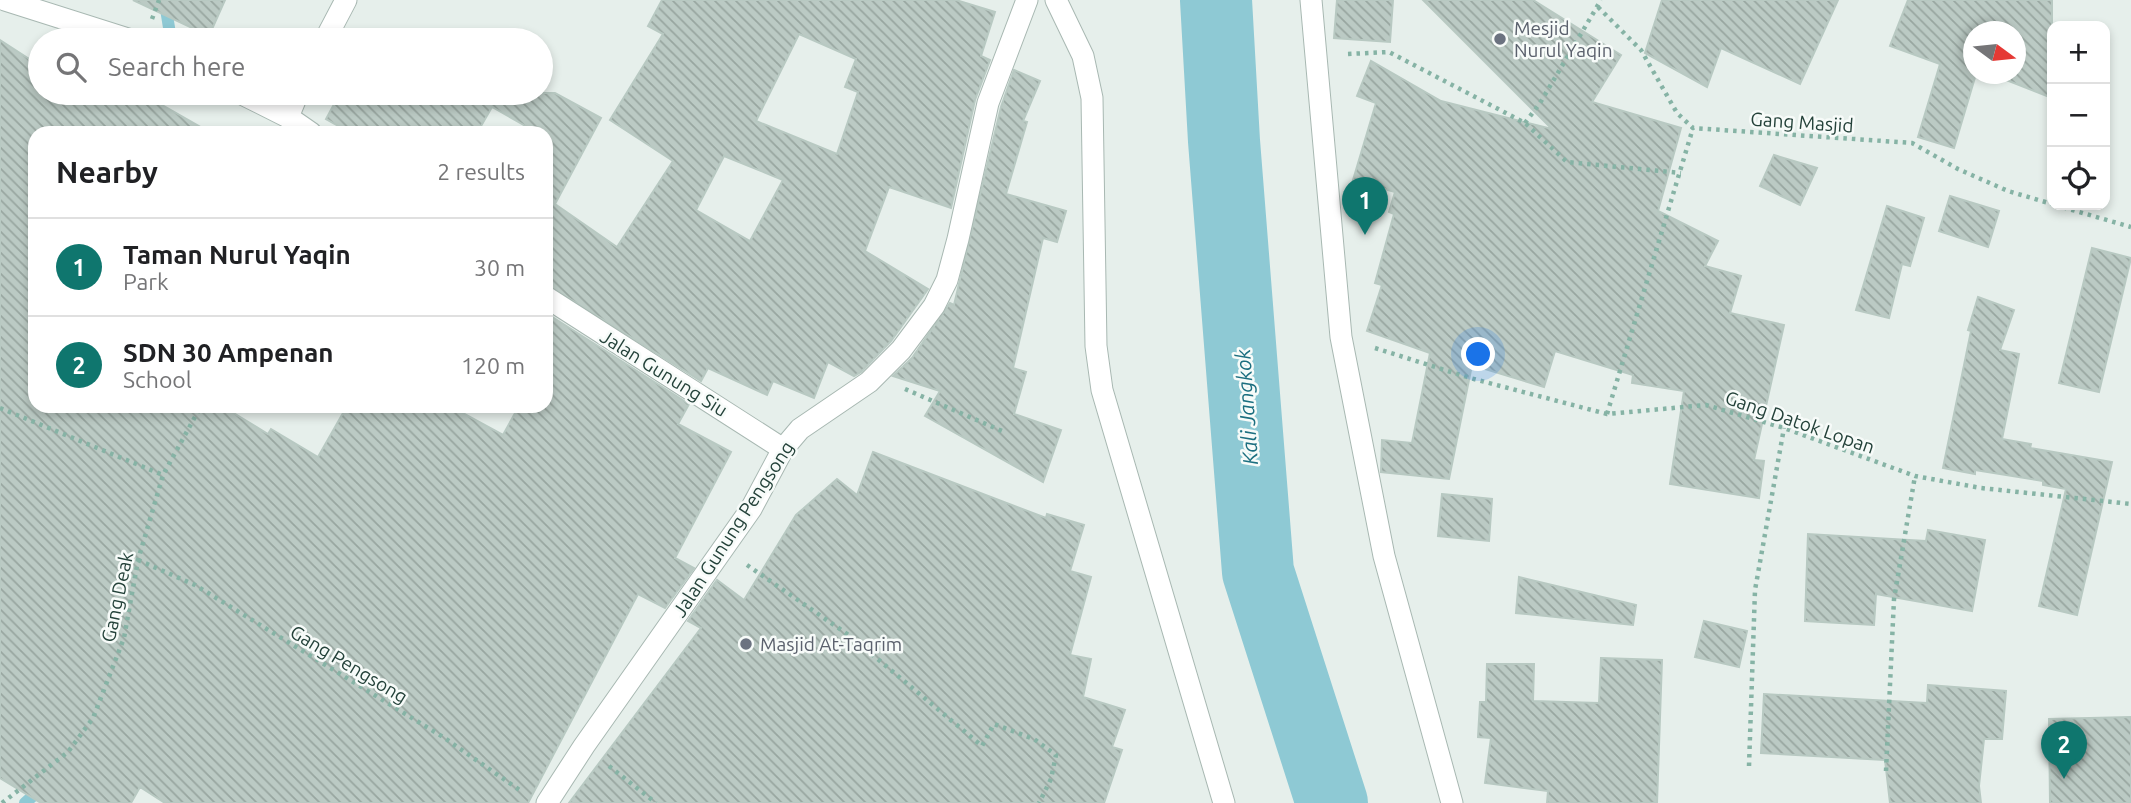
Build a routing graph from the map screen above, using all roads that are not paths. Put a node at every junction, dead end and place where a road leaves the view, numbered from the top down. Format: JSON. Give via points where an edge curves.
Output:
{"nodes":[{"id":1,"x":5,"y":0,"type":"edge"},
{"id":2,"x":346,"y":0,"type":"edge"},
{"id":3,"x":1027,"y":0,"type":"edge"},
{"id":4,"x":1056,"y":0,"type":"edge"},
{"id":5,"x":1311,"y":0,"type":"edge"},
{"id":6,"x":93,"y":28,"type":"edge"},
{"id":7,"x":331,"y":28,"type":"edge"},
{"id":8,"x":273,"y":105,"type":"edge"},
{"id":9,"x":298,"y":114,"type":"edge"},
{"id":10,"x":553,"y":301,"type":"edge"},
{"id":11,"x":783,"y":449,"type":"junction"},
{"id":12,"x":538,"y":799,"type":"edge"},
{"id":13,"x":1224,"y":803,"type":"edge"},
{"id":14,"x":1452,"y":803,"type":"edge"}],
"edges":[{"from":1,"to":6,"type":"street"},
{"from":2,"to":7,"type":"street"},
{"from":3,"to":11,"type":"street","name":"Jalan Gunung Pengsong","via":[[988,103],[947,280],[934,306],[901,350],[869,382],[800,429]]},
{"from":4,"to":13,"type":"street","via":[[1083,56],[1092,98],[1096,345],[1102,390]]},
{"from":5,"to":14,"type":"street","via":[[1341,337],[1384,556]]},
{"from":8,"to":9,"type":"street"},
{"from":10,"to":11,"type":"street","name":"Jalan Gunung Siu"},
{"from":11,"to":12,"type":"street","name":"Jalan Gunung Pengsong","via":[[723,549],[583,746]]}]}
